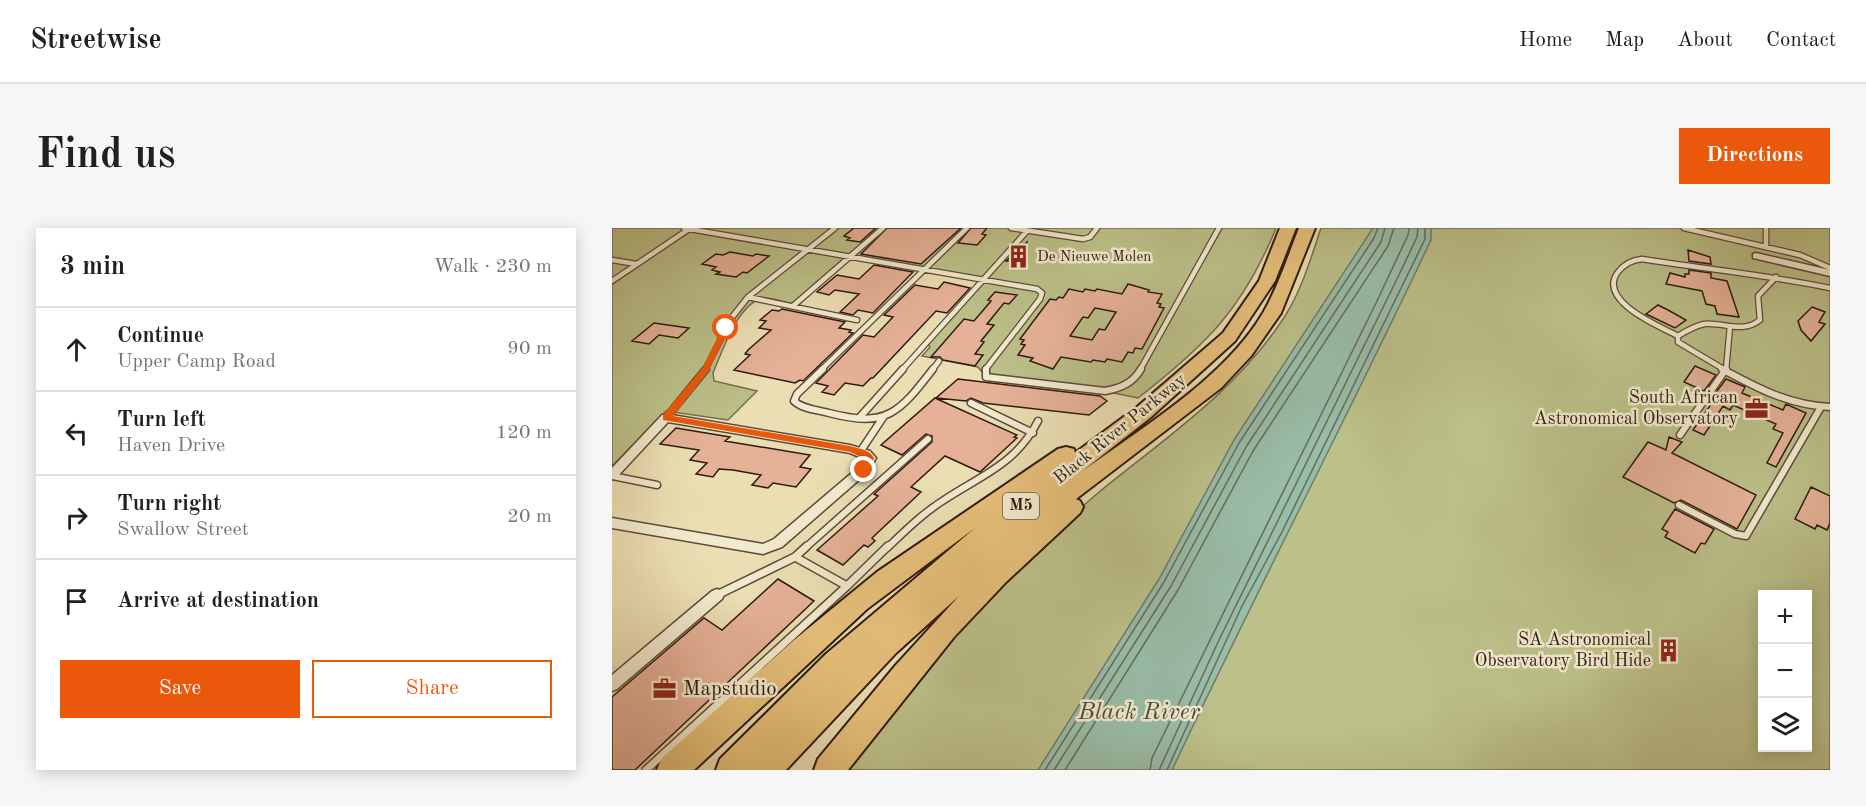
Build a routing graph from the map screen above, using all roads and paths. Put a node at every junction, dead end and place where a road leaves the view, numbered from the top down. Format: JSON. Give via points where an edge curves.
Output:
{"nodes":[{"id":1,"x":834,"y":228,"type":"edge"},
{"id":2,"x":883,"y":228,"type":"edge"},
{"id":3,"x":967,"y":228,"type":"edge"},
{"id":4,"x":1011,"y":228,"type":"edge"},
{"id":5,"x":1054,"y":228,"type":"edge"},
{"id":6,"x":1096,"y":228,"type":"edge"},
{"id":7,"x":1219,"y":228,"type":"edge"},
{"id":8,"x":1288,"y":228,"type":"edge"},
{"id":9,"x":1307,"y":228,"type":"edge"},
{"id":10,"x":1684,"y":228,"type":"edge"},
{"id":11,"x":1766,"y":228,"type":"edge"},
{"id":12,"x":686,"y":229,"type":"edge"},
{"id":13,"x":1027,"y":231,"type":"junction"},
{"id":14,"x":1049,"y":234,"type":"junction"},
{"id":15,"x":1766,"y":247,"type":"junction"},
{"id":16,"x":805,"y":251,"type":"junction"},
{"id":17,"x":1756,"y":256,"type":"dead end"},
{"id":18,"x":848,"y":258,"type":"junction"},
{"id":19,"x":612,"y":260,"type":"edge"},
{"id":20,"x":636,"y":264,"type":"junction"},
{"id":21,"x":1830,"y":268,"type":"edge"},
{"id":22,"x":922,"y":271,"type":"junction"},
{"id":23,"x":1830,"y":273,"type":"edge"},
{"id":24,"x":1776,"y":277,"type":"junction"},
{"id":25,"x":983,"y":280,"type":"junction"},
{"id":26,"x":612,"y":281,"type":"edge"},
{"id":27,"x":1830,"y":288,"type":"edge"},
{"id":28,"x":748,"y":297,"type":"junction"},
{"id":29,"x":793,"y":306,"type":"junction"},
{"id":30,"x":857,"y":320,"type":"dead end"},
{"id":31,"x":1730,"y":326,"type":"junction"},
{"id":32,"x":1678,"y":336,"type":"junction"},
{"id":33,"x":939,"y":361,"type":"dead end"},
{"id":34,"x":1726,"y":371,"type":"junction"},
{"id":35,"x":1214,"y":382,"type":"junction"},
{"id":36,"x":971,"y":404,"type":"dead end"},
{"id":37,"x":1821,"y":407,"type":"junction"},
{"id":38,"x":1830,"y":407,"type":"edge"},
{"id":39,"x":1144,"y":412,"type":"junction"},
{"id":40,"x":884,"y":416,"type":"junction"},
{"id":41,"x":666,"y":418,"type":"junction"},
{"id":42,"x":859,"y":418,"type":"junction"},
{"id":43,"x":1038,"y":421,"type":"dead end"},
{"id":44,"x":1033,"y":433,"type":"junction"},
{"id":45,"x":1680,"y":435,"type":"dead end"},
{"id":46,"x":927,"y":439,"type":"dead end"},
{"id":47,"x":863,"y":453,"type":"junction"},
{"id":48,"x":612,"y":476,"type":"edge"},
{"id":49,"x":657,"y":485,"type":"dead end"},
{"id":50,"x":1678,"y":505,"type":"dead end"},
{"id":51,"x":612,"y":523,"type":"edge"},
{"id":52,"x":795,"y":557,"type":"junction"},
{"id":53,"x":847,"y":586,"type":"junction"},
{"id":54,"x":717,"y":595,"type":"joint"},
{"id":55,"x":612,"y":684,"type":"edge"},
{"id":56,"x":646,"y":770,"type":"edge"},
{"id":57,"x":672,"y":770,"type":"edge"},
{"id":58,"x":730,"y":770,"type":"edge"},
{"id":59,"x":766,"y":770,"type":"edge"},
{"id":60,"x":829,"y":770,"type":"edge"}],
"edges":[{"from":1,"to":16,"type":"lane"},
{"from":2,"to":18,"type":"lane"},
{"from":3,"to":22,"type":"lane"},
{"from":4,"to":13,"type":"lane"},
{"from":5,"to":14,"type":"lane"},
{"from":6,"to":14,"type":"lane","via":[[1083,239]]},
{"from":7,"to":25,"type":"lane","via":[[1137,376],[1117,389],[986,377],[985,370],[1042,293]]},
{"from":8,"to":39,"type":"highway","name":"Black River Parkway","number":"M5","via":[[1267,281],[1230,337]]},
{"from":9,"to":35,"type":"highway","name":"Black River Parkway","number":"M5","via":[[1272,313],[1244,352]]},
{"from":10,"to":15,"type":"lane"},
{"from":11,"to":15,"type":"lane"},
{"from":12,"to":16,"type":"lane"},
{"from":12,"to":20,"type":"lane"},
{"from":13,"to":14,"type":"lane"},
{"from":13,"to":25,"type":"lane"},
{"from":15,"to":21,"type":"lane"},
{"from":16,"to":18,"type":"lane"},
{"from":16,"to":28,"type":"lane"},
{"from":17,"to":23,"type":"street"},
{"from":18,"to":22,"type":"lane"},
{"from":18,"to":29,"type":"lane"},
{"from":19,"to":20,"type":"lane"},
{"from":20,"to":26,"type":"lane"},
{"from":22,"to":25,"type":"lane"},
{"from":22,"to":42,"type":"lane","via":[[795,398],[798,405]]},
{"from":24,"to":27,"type":"lane"},
{"from":24,"to":31,"type":"lane","via":[[1758,296],[1760,320],[1748,327]]},
{"from":24,"to":32,"type":"lane","via":[[1631,261],[1615,279],[1620,301],[1637,315]]},
{"from":25,"to":42,"type":"lane"},
{"from":28,"to":29,"type":"lane"},
{"from":28,"to":41,"type":"lane","via":[[729,322],[705,370]]},
{"from":29,"to":30,"type":"lane"},
{"from":31,"to":32,"type":"lane","via":[[1708,324]]},
{"from":31,"to":34,"type":"lane"},
{"from":32,"to":34,"type":"lane","via":[[1678,342],[1687,349]]},
{"from":33,"to":40,"type":"lane","via":[[900,408]]},
{"from":34,"to":37,"type":"lane","via":[[1767,394]]},
{"from":34,"to":45,"type":"lane"},
{"from":35,"to":59,"type":"highway","name":"Black River Parkway","number":"M5","via":[[1006,540],[887,644]]},
{"from":35,"to":60,"type":"highway","via":[[1202,402],[1090,490],[986,586],[874,711]]},
{"from":36,"to":44,"type":"lane"},
{"from":37,"to":38,"type":"lane"},
{"from":37,"to":50,"type":"lane","via":[[1746,536]]},
{"from":39,"to":57,"type":"highway","via":[[1102,431],[886,579],[804,648]]},
{"from":39,"to":58,"type":"highway","name":"Black River Parkway","number":"M5","via":[[980,537],[836,663]]},
{"from":40,"to":42,"type":"lane"},
{"from":40,"to":47,"type":"lane"},
{"from":41,"to":47,"type":"street"},
{"from":41,"to":48,"type":"street"},
{"from":43,"to":44,"type":"lane"},
{"from":44,"to":53,"type":"lane","via":[[1007,463],[927,512]]},
{"from":46,"to":52,"type":"lane"},
{"from":47,"to":51,"type":"street","via":[[870,458],[864,470],[778,543],[763,549]]},
{"from":48,"to":49,"type":"lane"},
{"from":52,"to":53,"type":"lane"},
{"from":52,"to":54,"type":"lane"},
{"from":53,"to":56,"type":"lane"},
{"from":54,"to":55,"type":"street"}]}
